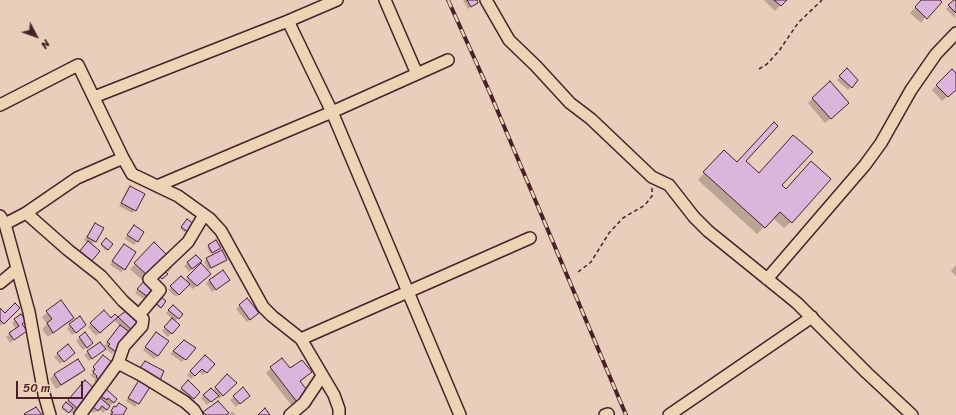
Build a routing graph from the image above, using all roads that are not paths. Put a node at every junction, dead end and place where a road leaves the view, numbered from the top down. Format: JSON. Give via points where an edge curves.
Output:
{"nodes":[{"id":1,"x":337,"y":0,"type":"edge"},
{"id":2,"x":385,"y":0,"type":"edge"},
{"id":3,"x":486,"y":0,"type":"edge"},
{"id":4,"x":288,"y":21,"type":"junction"},
{"id":5,"x":956,"y":33,"type":"edge"},
{"id":6,"x":448,"y":60,"type":"dead end"},
{"id":7,"x":417,"y":74,"type":"junction"},
{"id":8,"x":94,"y":97,"type":"junction"},
{"id":9,"x":0,"y":105,"type":"edge"},
{"id":10,"x":332,"y":112,"type":"junction"},
{"id":11,"x":123,"y":158,"type":"junction"},
{"id":12,"x":157,"y":186,"type":"junction"},
{"id":13,"x":26,"y":213,"type":"junction"},
{"id":14,"x":204,"y":215,"type":"junction"},
{"id":15,"x":3,"y":220,"type":"edge"},
{"id":16,"x":530,"y":238,"type":"dead end"},
{"id":17,"x":17,"y":269,"type":"junction"},
{"id":18,"x":767,"y":279,"type":"junction"},
{"id":19,"x":0,"y":283,"type":"edge"},
{"id":20,"x":408,"y":293,"type":"junction"},
{"id":21,"x":139,"y":315,"type":"junction"},
{"id":22,"x":812,"y":318,"type":"junction"},
{"id":23,"x":301,"y":339,"type":"junction"},
{"id":24,"x":118,"y":363,"type":"junction"},
{"id":25,"x":322,"y":376,"type":"junction"},
{"id":26,"x":193,"y":413,"type":"edge"},
{"id":27,"x":50,"y":415,"type":"edge"},
{"id":28,"x":80,"y":415,"type":"edge"},
{"id":29,"x":290,"y":415,"type":"edge"},
{"id":30,"x":339,"y":415,"type":"edge"},
{"id":31,"x":460,"y":415,"type":"edge"},
{"id":32,"x":669,"y":415,"type":"edge"},
{"id":33,"x":912,"y":415,"type":"edge"}],
"edges":[{"from":1,"to":4,"type":"street"},
{"from":2,"to":7,"type":"street"},
{"from":3,"to":18,"type":"street","via":[[509,40],[570,103],[652,177],[669,185],[708,231]]},
{"from":4,"to":8,"type":"street"},
{"from":4,"to":10,"type":"street"},
{"from":5,"to":18,"type":"street","via":[[936,54],[911,90],[881,143],[865,164]]},
{"from":6,"to":7,"type":"street"},
{"from":7,"to":10,"type":"street"},
{"from":8,"to":9,"type":"street","via":[[78,65]]},
{"from":8,"to":11,"type":"street"},
{"from":10,"to":12,"type":"street"},
{"from":10,"to":20,"type":"street"},
{"from":11,"to":12,"type":"street","via":[[132,174]]},
{"from":11,"to":13,"type":"street","via":[[77,178]]},
{"from":12,"to":14,"type":"street","via":[[178,196]]},
{"from":13,"to":15,"type":"street"},
{"from":13,"to":21,"type":"street","via":[[101,276]]},
{"from":14,"to":21,"type":"street","via":[[188,242],[149,278],[160,290]]},
{"from":14,"to":23,"type":"street","via":[[221,231],[263,307]]},
{"from":15,"to":17,"type":"street"},
{"from":16,"to":20,"type":"street"},
{"from":17,"to":19,"type":"street"},
{"from":17,"to":27,"type":"street","via":[[29,312]]},
{"from":18,"to":22,"type":"street"},
{"from":20,"to":23,"type":"street"},
{"from":20,"to":31,"type":"street"},
{"from":21,"to":24,"type":"street","via":[[143,319],[142,326],[124,346]]},
{"from":22,"to":32,"type":"street"},
{"from":22,"to":33,"type":"street"},
{"from":23,"to":25,"type":"street"},
{"from":24,"to":26,"type":"street","via":[[173,394],[185,402]]},
{"from":24,"to":28,"type":"street"},
{"from":25,"to":29,"type":"street","via":[[304,403]]},
{"from":25,"to":30,"type":"street","via":[[334,395]]}]}
